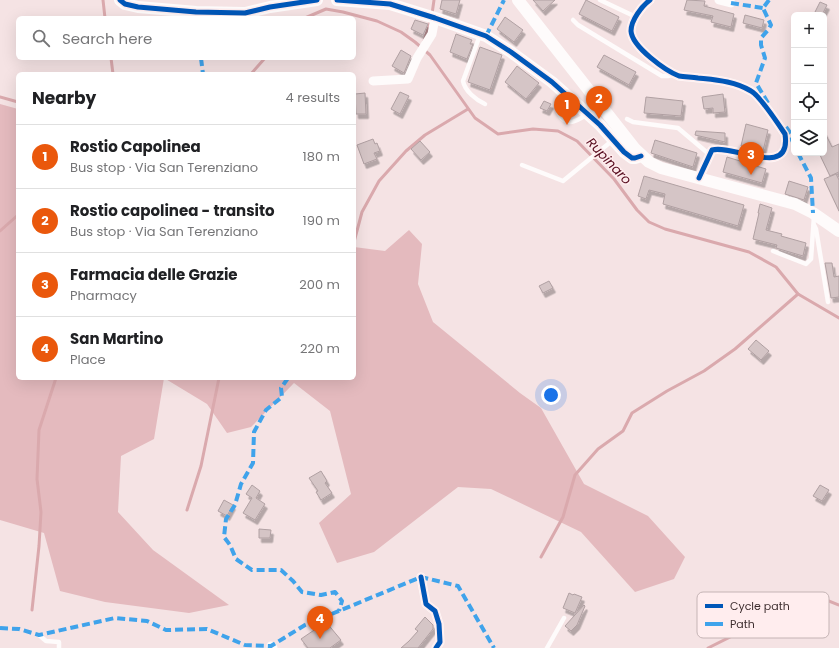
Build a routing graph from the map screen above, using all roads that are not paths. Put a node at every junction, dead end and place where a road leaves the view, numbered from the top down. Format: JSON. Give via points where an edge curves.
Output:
{"nodes":[{"id":1,"x":120,"y":0,"type":"edge"},
{"id":2,"x":317,"y":0,"type":"edge"},
{"id":3,"x":337,"y":0,"type":"edge"},
{"id":4,"x":518,"y":0,"type":"edge"},
{"id":5,"x":600,"y":0,"type":"edge"},
{"id":6,"x":650,"y":0,"type":"edge"},
{"id":7,"x":719,"y":0,"type":"edge"},
{"id":8,"x":731,"y":3,"type":"dead end"},
{"id":9,"x":636,"y":17,"type":"junction"},
{"id":10,"x":435,"y":18,"type":"junction"},
{"id":11,"x":573,"y":20,"type":"dead end"},
{"id":12,"x":480,"y":34,"type":"junction"},
{"id":13,"x":676,"y":74,"type":"junction"},
{"id":14,"x":373,"y":81,"type":"dead end"},
{"id":15,"x":564,"y":94,"type":"junction"},
{"id":16,"x":485,"y":104,"type":"dead end"},
{"id":17,"x":588,"y":114,"type":"junction"},
{"id":18,"x":627,"y":119,"type":"dead end"},
{"id":19,"x":614,"y":139,"type":"junction"},
{"id":20,"x":710,"y":155,"type":"junction"},
{"id":21,"x":642,"y":156,"type":"junction"},
{"id":22,"x":522,"y":165,"type":"dead end"},
{"id":23,"x":699,"y":178,"type":"junction"},
{"id":24,"x":814,"y":219,"type":"junction"},
{"id":25,"x":839,"y":231,"type":"edge"},
{"id":26,"x":773,"y":251,"type":"dead end"},
{"id":27,"x":828,"y":302,"type":"dead end"},
{"id":28,"x":421,"y":577,"type":"dead end"},
{"id":29,"x":564,"y":618,"type":"dead end"},
{"id":30,"x":39,"y":635,"type":"dead end"},
{"id":31,"x":59,"y":648,"type":"edge"},
{"id":32,"x":436,"y":648,"type":"edge"},
{"id":33,"x":547,"y":648,"type":"edge"}],
"edges":[{"from":1,"to":2,"type":"street","via":[[138,7],[245,13]]},
{"from":3,"to":10,"type":"street","via":[[390,4]]},
{"from":4,"to":21,"type":"street"},
{"from":5,"to":9,"type":"lane"},
{"from":6,"to":9,"type":"street","via":[[643,5]]},
{"from":7,"to":8,"type":"street"},
{"from":9,"to":13,"type":"street","via":[[631,31],[635,41],[659,64]]},
{"from":10,"to":12,"type":"street"},
{"from":10,"to":14,"type":"street","via":[[432,34],[408,78]]},
{"from":11,"to":13,"type":"lane","via":[[662,76]]},
{"from":12,"to":15,"type":"street","via":[[511,52]]},
{"from":12,"to":16,"type":"lane","via":[[463,81],[476,99]]},
{"from":13,"to":20,"type":"street","via":[[728,81],[753,91],[786,134],[785,150],[778,156],[766,158],[722,149],[712,150]]},
{"from":15,"to":17,"type":"street"},
{"from":15,"to":17,"type":"lane","via":[[557,108],[562,119],[568,122],[575,121]]},
{"from":17,"to":19,"type":"street"},
{"from":18,"to":20,"type":"lane","via":[[678,128]]},
{"from":19,"to":21,"type":"street","via":[[632,158]]},
{"from":19,"to":22,"type":"lane","via":[[563,181]]},
{"from":20,"to":23,"type":"street"},
{"from":21,"to":23,"type":"street","via":[[661,168]]},
{"from":23,"to":24,"type":"street","via":[[795,204]]},
{"from":24,"to":25,"type":"street"},
{"from":24,"to":26,"type":"lane","via":[[809,262],[806,264]]},
{"from":24,"to":27,"type":"lane"},
{"from":28,"to":32,"type":"street","via":[[426,604],[435,611],[439,624],[440,642]]},
{"from":29,"to":33,"type":"lane"},
{"from":30,"to":31,"type":"lane","via":[[46,641],[59,642]]}]}
